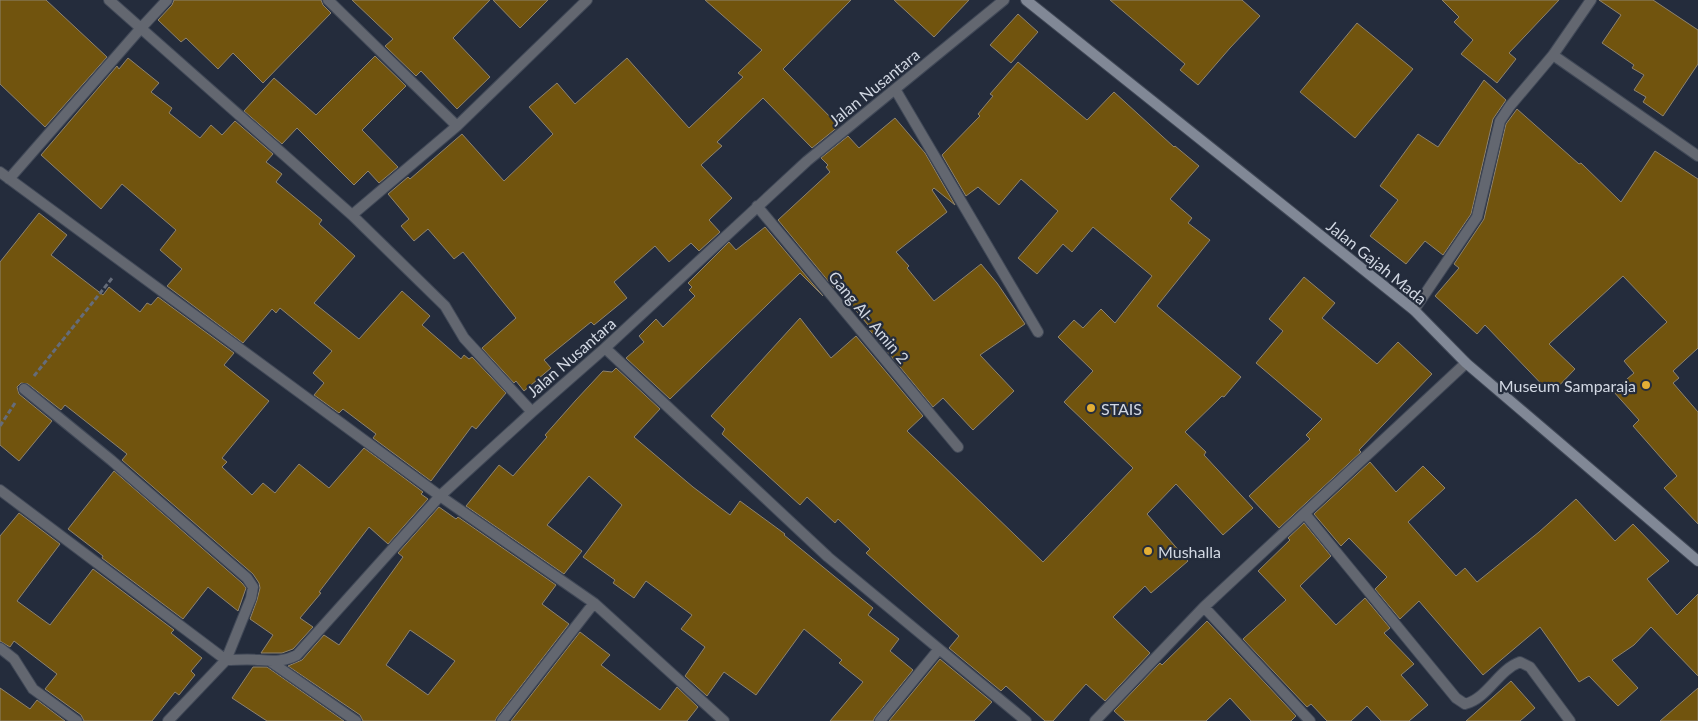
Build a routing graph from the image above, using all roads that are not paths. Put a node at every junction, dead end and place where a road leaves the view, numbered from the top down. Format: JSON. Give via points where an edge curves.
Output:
{"nodes":[{"id":1,"x":109,"y":0,"type":"edge"},
{"id":2,"x":167,"y":0,"type":"edge"},
{"id":3,"x":328,"y":0,"type":"edge"},
{"id":4,"x":587,"y":0,"type":"edge"},
{"id":5,"x":1004,"y":0,"type":"edge"},
{"id":6,"x":1026,"y":0,"type":"edge"},
{"id":7,"x":1591,"y":0,"type":"edge"},
{"id":8,"x":140,"y":28,"type":"junction"},
{"id":9,"x":1553,"y":55,"type":"junction"},
{"id":10,"x":895,"y":89,"type":"junction"},
{"id":11,"x":457,"y":126,"type":"junction"},
{"id":12,"x":1698,"y":156,"type":"edge"},
{"id":13,"x":0,"y":172,"type":"edge"},
{"id":14,"x":9,"y":179,"type":"junction"},
{"id":15,"x":757,"y":206,"type":"junction"},
{"id":16,"x":352,"y":215,"type":"junction"},
{"id":17,"x":1414,"y":310,"type":"junction"},
{"id":18,"x":1038,"y":332,"type":"dead end"},
{"id":19,"x":605,"y":348,"type":"junction"},
{"id":20,"x":1466,"y":363,"type":"junction"},
{"id":21,"x":24,"y":389,"type":"road end"},
{"id":22,"x":532,"y":412,"type":"junction"},
{"id":23,"x":958,"y":447,"type":"dead end"},
{"id":24,"x":0,"y":490,"type":"edge"},
{"id":25,"x":440,"y":496,"type":"junction"},
{"id":26,"x":1305,"y":514,"type":"junction"},
{"id":27,"x":1698,"y":561,"type":"edge"},
{"id":28,"x":594,"y":603,"type":"junction"},
{"id":29,"x":1204,"y":607,"type":"junction"},
{"id":30,"x":0,"y":648,"type":"edge"},
{"id":31,"x":939,"y":649,"type":"junction"},
{"id":32,"x":226,"y":660,"type":"junction"},
{"id":33,"x":271,"y":662,"type":"junction"},
{"id":34,"x":76,"y":721,"type":"edge"},
{"id":35,"x":168,"y":721,"type":"edge"},
{"id":36,"x":356,"y":721,"type":"edge"},
{"id":37,"x":502,"y":721,"type":"edge"},
{"id":38,"x":724,"y":721,"type":"edge"},
{"id":39,"x":880,"y":721,"type":"edge"},
{"id":40,"x":1026,"y":721,"type":"edge"},
{"id":41,"x":1095,"y":721,"type":"edge"},
{"id":42,"x":1310,"y":721,"type":"edge"},
{"id":43,"x":1570,"y":721,"type":"edge"}],
"edges":[{"from":1,"to":8,"type":"street"},
{"from":2,"to":8,"type":"street"},
{"from":3,"to":11,"type":"street"},
{"from":4,"to":11,"type":"street"},
{"from":5,"to":10,"type":"street","name":"Jalan Nusantara"},
{"from":6,"to":17,"type":"main road","name":"Jalan Gajah Mada"},
{"from":7,"to":9,"type":"street"},
{"from":8,"to":14,"type":"street"},
{"from":8,"to":16,"type":"street"},
{"from":9,"to":12,"type":"street"},
{"from":9,"to":17,"type":"street","via":[[1500,121],[1476,217]]},
{"from":10,"to":15,"type":"street","name":"Jalan Nusantara"},
{"from":10,"to":18,"type":"street"},
{"from":11,"to":16,"type":"street"},
{"from":13,"to":14,"type":"street"},
{"from":14,"to":25,"type":"street"},
{"from":15,"to":19,"type":"street","name":"Jalan Nusantara"},
{"from":15,"to":23,"type":"street","name":"Gang Al- Amin 2"},
{"from":16,"to":22,"type":"street","via":[[445,306],[464,338]]},
{"from":17,"to":20,"type":"main road","name":"Jalan Gajah Mada"},
{"from":19,"to":22,"type":"street","name":"Jalan Nusantara"},
{"from":19,"to":31,"type":"street","via":[[828,557]]},
{"from":20,"to":26,"type":"street"},
{"from":20,"to":27,"type":"main road","name":"Jalan Gajah Mada"},
{"from":21,"to":32,"type":"street","via":[[247,578],[253,587],[251,598]]},
{"from":22,"to":25,"type":"street","name":"Jalan Nusantara"},
{"from":24,"to":32,"type":"street"},
{"from":25,"to":28,"type":"street"},
{"from":25,"to":33,"type":"street","name":"Jalan Nusantara","via":[[297,655]]},
{"from":26,"to":29,"type":"street"},
{"from":26,"to":43,"type":"street","via":[[1456,698],[1465,704],[1475,702],[1510,666],[1520,662],[1530,668]]},
{"from":28,"to":37,"type":"street"},
{"from":28,"to":38,"type":"street"},
{"from":29,"to":41,"type":"street"},
{"from":29,"to":42,"type":"street"},
{"from":30,"to":34,"type":"street","via":[[14,659],[33,689]]},
{"from":31,"to":39,"type":"street"},
{"from":31,"to":40,"type":"street"},
{"from":32,"to":33,"type":"street","name":"Jalan Nusantara"},
{"from":32,"to":35,"type":"street"},
{"from":33,"to":36,"type":"street"}]}
